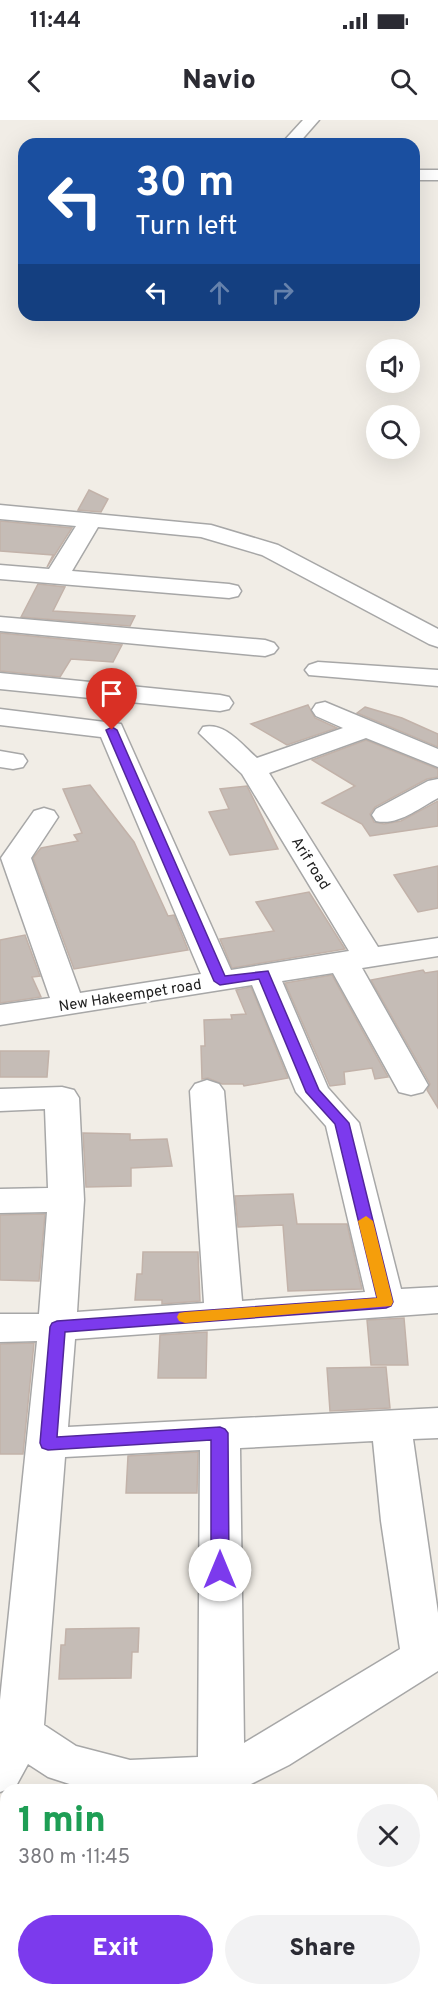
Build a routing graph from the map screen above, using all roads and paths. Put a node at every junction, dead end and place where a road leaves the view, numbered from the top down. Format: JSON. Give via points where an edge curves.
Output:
{"nodes":[{"id":1,"x":311,"y":120,"type":"edge"},
{"id":2,"x":295,"y":138,"type":"edge"},
{"id":3,"x":438,"y":174,"type":"edge"},
{"id":4,"x":420,"y":175,"type":"edge"},
{"id":5,"x":0,"y":512,"type":"edge"},
{"id":6,"x":90,"y":521,"type":"junction"},
{"id":7,"x":0,"y":572,"type":"edge"},
{"id":8,"x":57,"y":576,"type":"junction"},
{"id":9,"x":229,"y":591,"type":"dead end"},
{"id":10,"x":0,"y":624,"type":"edge"},
{"id":11,"x":438,"y":639,"type":"edge"},
{"id":12,"x":266,"y":648,"type":"dead end"},
{"id":13,"x":318,"y":670,"type":"dead end"},
{"id":14,"x":438,"y":678,"type":"edge"},
{"id":15,"x":0,"y":681,"type":"edge"},
{"id":16,"x":220,"y":703,"type":"dead end"},
{"id":17,"x":324,"y":710,"type":"dead end"},
{"id":18,"x":0,"y":717,"type":"edge"},
{"id":19,"x":367,"y":728,"type":"junction"},
{"id":20,"x":212,"y":733,"type":"dead end"},
{"id":21,"x":438,"y":759,"type":"edge"},
{"id":22,"x":253,"y":769,"type":"junction"},
{"id":23,"x":438,"y":787,"type":"edge"},
{"id":24,"x":386,"y":814,"type":"dead end"},
{"id":25,"x":44,"y":817,"type":"dead end"},
{"id":26,"x":438,"y":947,"type":"edge"},
{"id":27,"x":356,"y":960,"type":"junction"},
{"id":28,"x":263,"y":974,"type":"junction"},
{"id":29,"x":220,"y":981,"type":"junction"},
{"id":30,"x":68,"y":1004,"type":"junction"},
{"id":31,"x":0,"y":1014,"type":"edge"},
{"id":32,"x":411,"y":1085,"type":"dead end"},
{"id":33,"x":207,"y":1091,"type":"dead end"},
{"id":34,"x":0,"y":1100,"type":"edge"},
{"id":35,"x":66,"y":1200,"type":"junction"},
{"id":36,"x":0,"y":1201,"type":"edge"},
{"id":37,"x":438,"y":1300,"type":"edge"},
{"id":38,"x":386,"y":1302,"type":"junction"},
{"id":39,"x":224,"y":1314,"type":"junction"},
{"id":40,"x":57,"y":1327,"type":"junction"},
{"id":41,"x":0,"y":1328,"type":"edge"},
{"id":42,"x":438,"y":1423,"type":"edge"},
{"id":43,"x":391,"y":1426,"type":"junction"},
{"id":44,"x":220,"y":1433,"type":"junction"},
{"id":45,"x":48,"y":1443,"type":"junction"},
{"id":46,"x":430,"y":1652,"type":"edge"},
{"id":47,"x":7,"y":1744,"type":"edge"},
{"id":48,"x":223,"y":1783,"type":"edge"}],
"edges":[{"from":1,"to":2,"type":"street"},
{"from":3,"to":4,"type":"street"},
{"from":5,"to":6,"type":"street"},
{"from":6,"to":8,"type":"street"},
{"from":6,"to":11,"type":"street","via":[[203,530],[270,550]]},
{"from":7,"to":8,"type":"street"},
{"from":8,"to":9,"type":"street"},
{"from":10,"to":12,"type":"street"},
{"from":13,"to":14,"type":"street"},
{"from":15,"to":16,"type":"street"},
{"from":17,"to":19,"type":"street"},
{"from":18,"to":29,"type":"street","via":[[112,730]]},
{"from":19,"to":21,"type":"street"},
{"from":19,"to":22,"type":"street"},
{"from":20,"to":22,"type":"street","name":"Arif road"},
{"from":22,"to":27,"type":"street","name":"Arif road"},
{"from":23,"to":24,"type":"street"},
{"from":25,"to":30,"type":"street","via":[[16,858]]},
{"from":26,"to":27,"type":"street","name":"New Hakeempet road"},
{"from":27,"to":28,"type":"street","name":"New Hakeempet road"},
{"from":27,"to":32,"type":"street","name":"Arif road"},
{"from":28,"to":29,"type":"street","name":"New Hakeempet road"},
{"from":28,"to":38,"type":"street","via":[[313,1092],[342,1123]]},
{"from":29,"to":30,"type":"street","name":"New Hakeempet road"},
{"from":30,"to":31,"type":"street","name":"New Hakeempet road"},
{"from":33,"to":39,"type":"street"},
{"from":34,"to":35,"type":"street","via":[[62,1098]]},
{"from":35,"to":36,"type":"street"},
{"from":35,"to":40,"type":"street"},
{"from":37,"to":38,"type":"street"},
{"from":38,"to":39,"type":"street"},
{"from":39,"to":40,"type":"street"},
{"from":40,"to":41,"type":"street"},
{"from":40,"to":45,"type":"street"},
{"from":42,"to":43,"type":"street"},
{"from":43,"to":44,"type":"street"},
{"from":43,"to":46,"type":"street","via":[[402,1521]]},
{"from":44,"to":45,"type":"street"},
{"from":44,"to":48,"type":"street"},
{"from":45,"to":47,"type":"street"},
{"from":46,"to":48,"type":"street"},
{"from":47,"to":48,"type":"street","via":[[130,1780]]}]}
